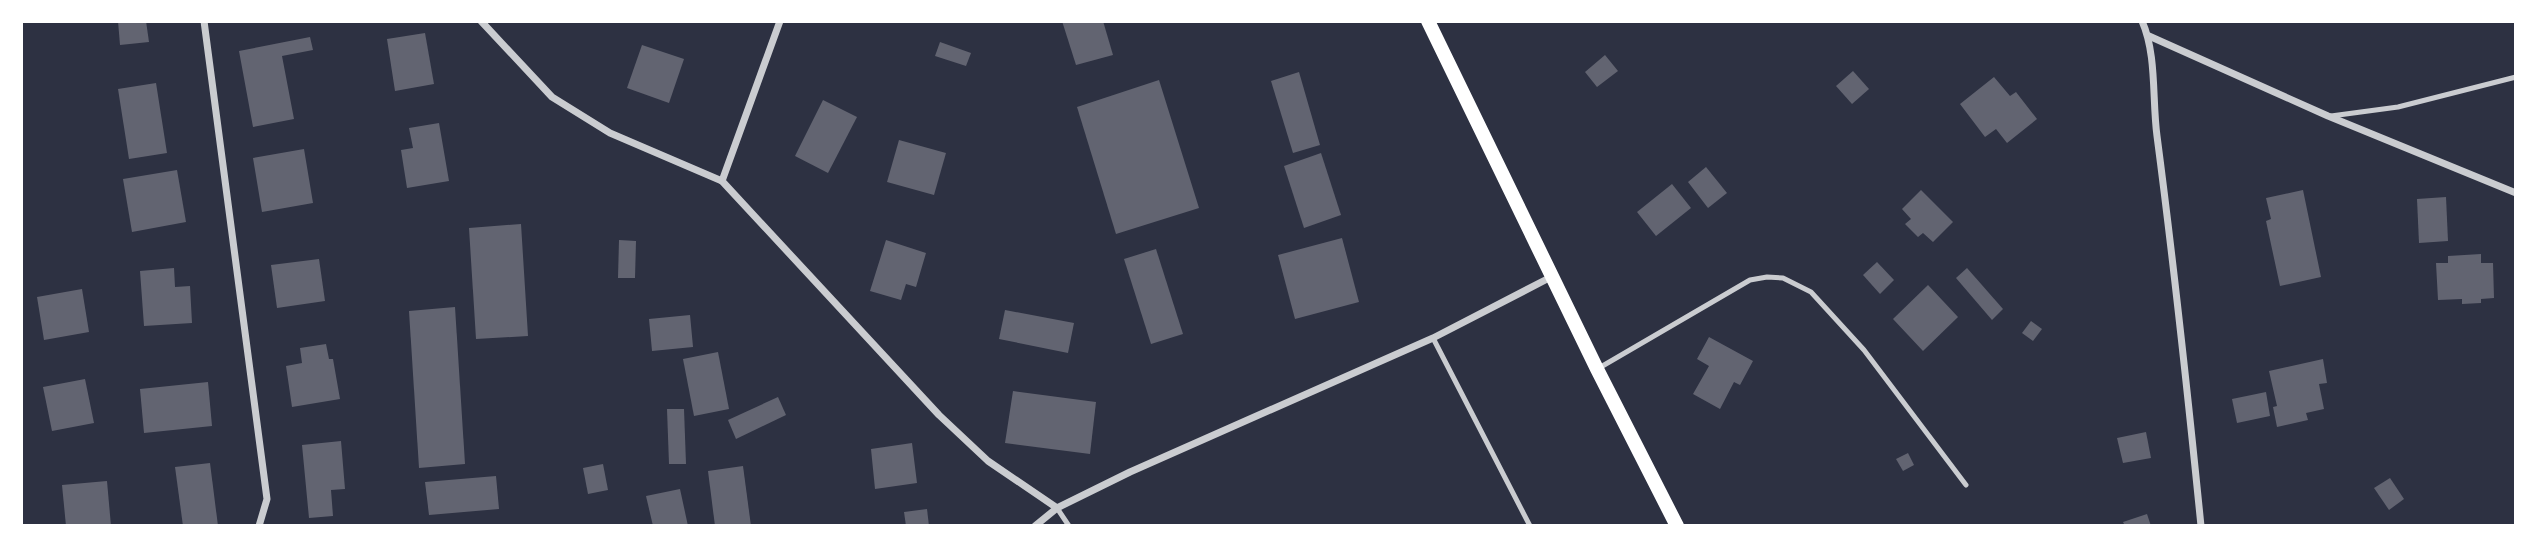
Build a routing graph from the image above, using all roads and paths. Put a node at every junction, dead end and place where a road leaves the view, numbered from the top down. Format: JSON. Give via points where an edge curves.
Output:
{"nodes":[{"id":1,"x":204,"y":21,"type":"edge"},
{"id":2,"x":481,"y":21,"type":"edge"},
{"id":3,"x":780,"y":21,"type":"edge"},
{"id":4,"x":1428,"y":21,"type":"edge"},
{"id":5,"x":2142,"y":21,"type":"edge"},
{"id":6,"x":2149,"y":36,"type":"junction"},
{"id":7,"x":2516,"y":77,"type":"edge"},
{"id":8,"x":2328,"y":116,"type":"junction"},
{"id":9,"x":722,"y":181,"type":"junction"},
{"id":10,"x":2516,"y":193,"type":"edge"},
{"id":11,"x":1553,"y":276,"type":"junction"},
{"id":12,"x":1433,"y":338,"type":"junction"},
{"id":13,"x":1597,"y":369,"type":"junction"},
{"id":14,"x":1966,"y":485,"type":"dead end"},
{"id":15,"x":1057,"y":509,"type":"junction"},
{"id":16,"x":259,"y":526,"type":"edge"},
{"id":17,"x":1035,"y":526,"type":"edge"},
{"id":18,"x":1069,"y":526,"type":"edge"},
{"id":19,"x":1530,"y":526,"type":"edge"},
{"id":20,"x":1677,"y":526,"type":"edge"},
{"id":21,"x":2200,"y":526,"type":"edge"}],
"edges":[{"from":1,"to":16,"type":"street","via":[[267,499]]},
{"from":2,"to":9,"type":"street","via":[[552,97],[610,133]]},
{"from":3,"to":9,"type":"street"},
{"from":4,"to":11,"type":"main road"},
{"from":5,"to":6,"type":"street"},
{"from":6,"to":8,"type":"street"},
{"from":6,"to":21,"type":"street"},
{"from":7,"to":8,"type":"lane","via":[[2398,107]]},
{"from":8,"to":10,"type":"street"},
{"from":9,"to":15,"type":"street","via":[[939,415],[988,461]]},
{"from":11,"to":12,"type":"street"},
{"from":11,"to":13,"type":"main road"},
{"from":12,"to":15,"type":"street"},
{"from":12,"to":19,"type":"lane"},
{"from":13,"to":14,"type":"lane","via":[[1750,280],[1783,278],[1811,292],[1864,351]]},
{"from":13,"to":20,"type":"main road"},
{"from":15,"to":17,"type":"street"},
{"from":15,"to":18,"type":"lane"}]}
